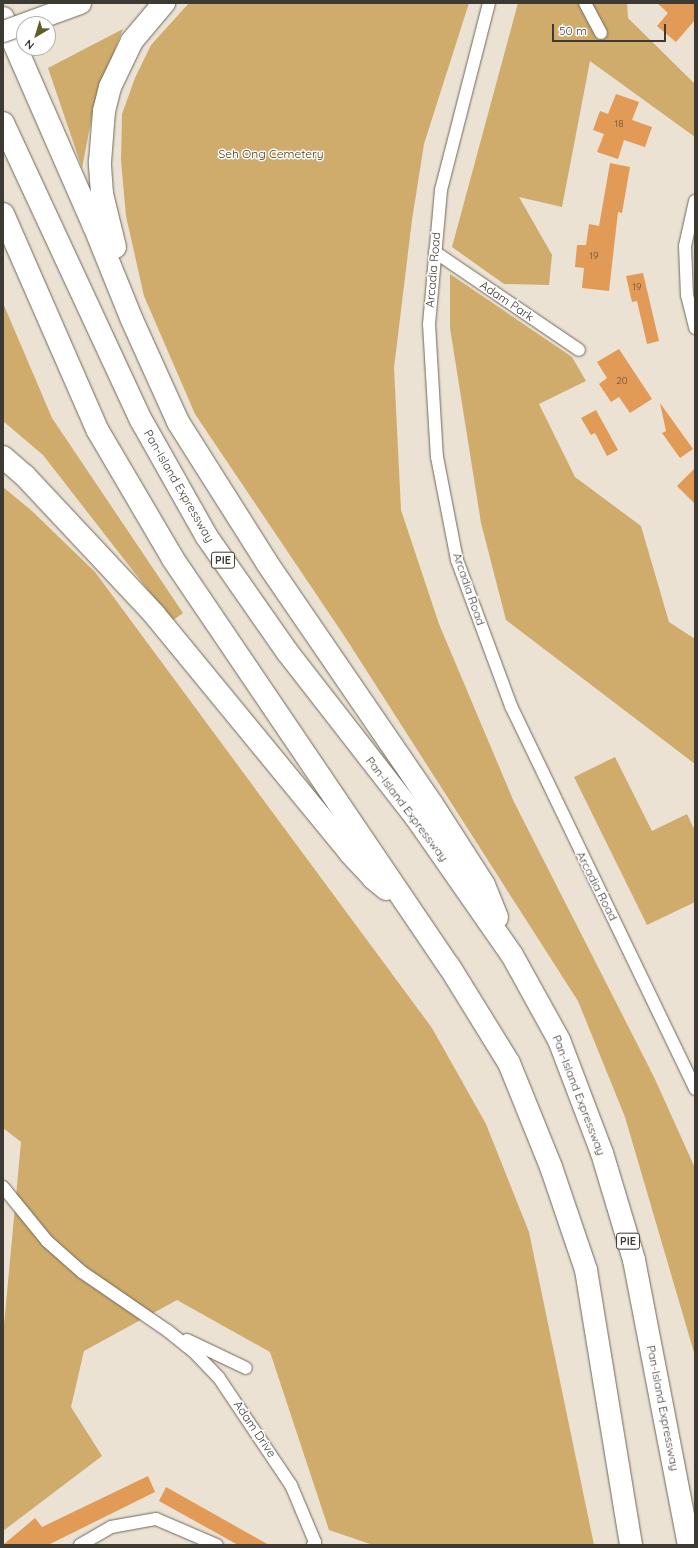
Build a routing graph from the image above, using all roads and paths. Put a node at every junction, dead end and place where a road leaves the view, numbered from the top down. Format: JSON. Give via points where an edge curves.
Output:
{"nodes":[{"id":1,"x":80,"y":3,"type":"edge"},
{"id":2,"x":164,"y":3,"type":"edge"},
{"id":3,"x":489,"y":3,"type":"edge"},
{"id":4,"x":585,"y":3,"type":"edge"},
{"id":5,"x":3,"y":18,"type":"edge"},
{"id":6,"x":3,"y":31,"type":"edge"},
{"id":7,"x":601,"y":33,"type":"dead end"},
{"id":8,"x":3,"y":122,"type":"edge"},
{"id":9,"x":695,"y":201,"type":"edge"},
{"id":10,"x":3,"y":214,"type":"edge"},
{"id":11,"x":435,"y":252,"type":"junction"},
{"id":12,"x":132,"y":320,"type":"junction"},
{"id":13,"x":695,"y":328,"type":"edge"},
{"id":14,"x":579,"y":350,"type":"dead end"},
{"id":15,"x":3,"y":457,"type":"edge"},
{"id":16,"x":404,"y":899,"type":"junction"},
{"id":17,"x":512,"y":956,"type":"junction"},
{"id":18,"x":695,"y":1089,"type":"edge"},
{"id":19,"x":3,"y":1187,"type":"edge"},
{"id":20,"x":168,"y":1331,"type":"junction"},
{"id":21,"x":246,"y":1368,"type":"dead end"},
{"id":22,"x":80,"y":1545,"type":"edge"},
{"id":23,"x":217,"y":1545,"type":"edge"},
{"id":24,"x":313,"y":1545,"type":"edge"},
{"id":25,"x":631,"y":1545,"type":"edge"},
{"id":26,"x":689,"y":1545,"type":"edge"}],
"edges":[{"from":1,"to":6,"type":"highway","bridge":true},
{"from":2,"to":12,"type":"highway","via":[[132,41],[110,87],[104,111],[100,162],[102,194]]},
{"from":3,"to":11,"type":"street","name":"Arcadia Road","via":[[478,37],[441,190]]},
{"from":4,"to":7,"type":"street"},
{"from":5,"to":12,"type":"highway"},
{"from":8,"to":17,"type":"highway","name":"Pan-Island Expressway","number":"PIE","via":[[141,420],[207,537],[288,654],[415,816]]},
{"from":9,"to":13,"type":"street","via":[[685,246],[686,295]]},
{"from":10,"to":16,"type":"highway","via":[[98,431],[173,559]]},
{"from":11,"to":14,"type":"street","name":"Adam Park"},
{"from":11,"to":18,"type":"street","name":"Arcadia Road","via":[[428,324],[437,457],[457,560],[511,706]]},
{"from":12,"to":17,"type":"highway","via":[[178,422],[267,563],[432,804],[484,885]]},
{"from":15,"to":16,"type":"highway","via":[[25,476],[154,614],[373,878]]},
{"from":16,"to":25,"type":"highway","via":[[509,1063],[554,1174],[586,1270]]},
{"from":17,"to":26,"type":"highway","name":"Pan-Island Expressway","number":"PIE","via":[[559,1040],[602,1153],[634,1260]]},
{"from":19,"to":20,"type":"street","name":"Adam Drive","via":[[47,1241],[82,1272]]},
{"from":20,"to":21,"type":"street","name":"Adam Drive"},
{"from":20,"to":24,"type":"street","name":"Adam Drive","via":[[196,1354],[219,1378],[251,1423],[291,1485],[315,1542]]},
{"from":22,"to":23,"type":"street","via":[[112,1527],[156,1519]]}]}
